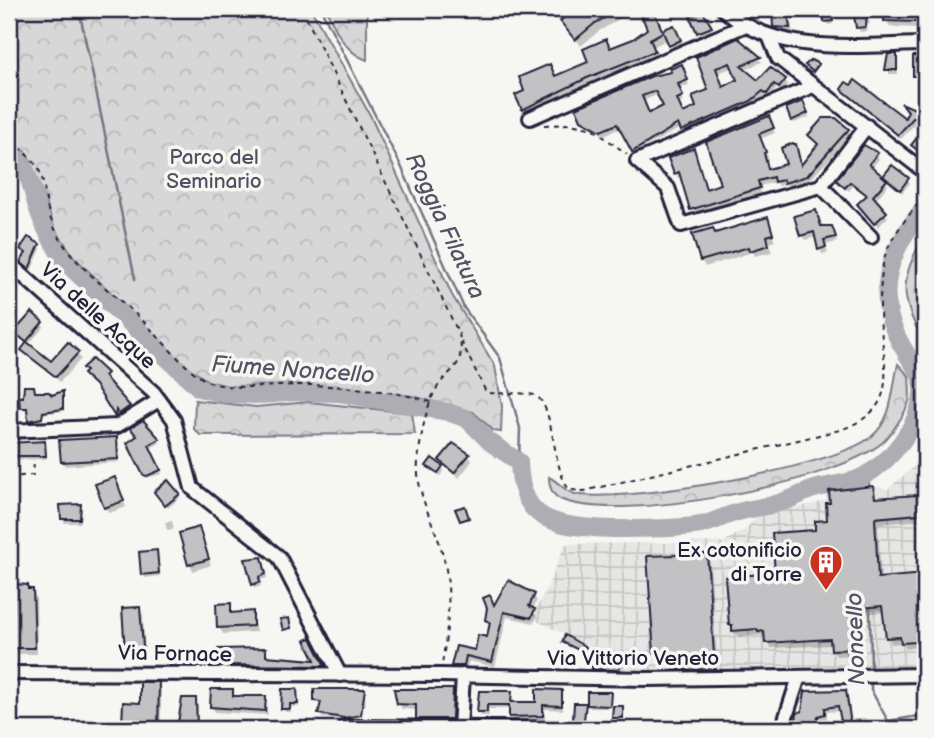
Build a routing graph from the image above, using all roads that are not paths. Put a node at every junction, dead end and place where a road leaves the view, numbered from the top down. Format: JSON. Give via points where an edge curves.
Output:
{"nodes":[{"id":1,"x":723,"y":9,"type":"edge"},
{"id":2,"x":746,"y":25,"type":"junction"},
{"id":3,"x":769,"y":36,"type":"junction"},
{"id":4,"x":925,"y":44,"type":"edge"},
{"id":5,"x":813,"y":86,"type":"junction"},
{"id":6,"x":530,"y":118,"type":"road end"},
{"id":7,"x":867,"y":126,"type":"junction"},
{"id":8,"x":925,"y":172,"type":"edge"},
{"id":9,"x":821,"y":186,"type":"junction"},
{"id":10,"x":871,"y":237,"type":"dead end"},
{"id":11,"x":9,"y":263,"type":"edge"},
{"id":12,"x":159,"y":400,"type":"junction"},
{"id":13,"x":9,"y":431,"type":"edge"},
{"id":14,"x":9,"y":673,"type":"edge"},
{"id":15,"x":340,"y":675,"type":"junction"},
{"id":16,"x":463,"y":675,"type":"junction"},
{"id":17,"x":925,"y":675,"type":"edge"},
{"id":18,"x":799,"y":677,"type":"junction"},
{"id":19,"x":345,"y":727,"type":"dead end"},
{"id":20,"x":460,"y":729,"type":"edge"},
{"id":21,"x":599,"y":729,"type":"edge"},
{"id":22,"x":782,"y":729,"type":"edge"}],
"edges":[{"from":1,"to":2,"type":"street"},
{"from":2,"to":3,"type":"street"},
{"from":2,"to":6,"type":"street"},
{"from":3,"to":4,"type":"street","via":[[808,44]]},
{"from":3,"to":5,"type":"street","via":[[778,58]]},
{"from":5,"to":7,"type":"street"},
{"from":5,"to":9,"type":"street","via":[[637,161],[668,188],[681,225]]},
{"from":7,"to":8,"type":"street"},
{"from":7,"to":9,"type":"street"},
{"from":9,"to":10,"type":"street"},
{"from":11,"to":12,"type":"street","name":"Via delle Acque","via":[[127,366]]},
{"from":12,"to":13,"type":"street","name":"Via delle Acque","via":[[117,426]]},
{"from":12,"to":15,"type":"street","name":"Via delle Acque","via":[[174,420],[192,488],[279,557]]},
{"from":14,"to":15,"type":"street","name":"Via Fornace"},
{"from":15,"to":16,"type":"street","name":"Via Vittorio Veneto"},
{"from":16,"to":18,"type":"street","name":"Via Vittorio Veneto"},
{"from":16,"to":20,"type":"street"},
{"from":17,"to":18,"type":"street","name":"Via Vittorio Veneto"},
{"from":18,"to":22,"type":"street"},
{"from":19,"to":20,"type":"street"},
{"from":20,"to":21,"type":"street"}]}
